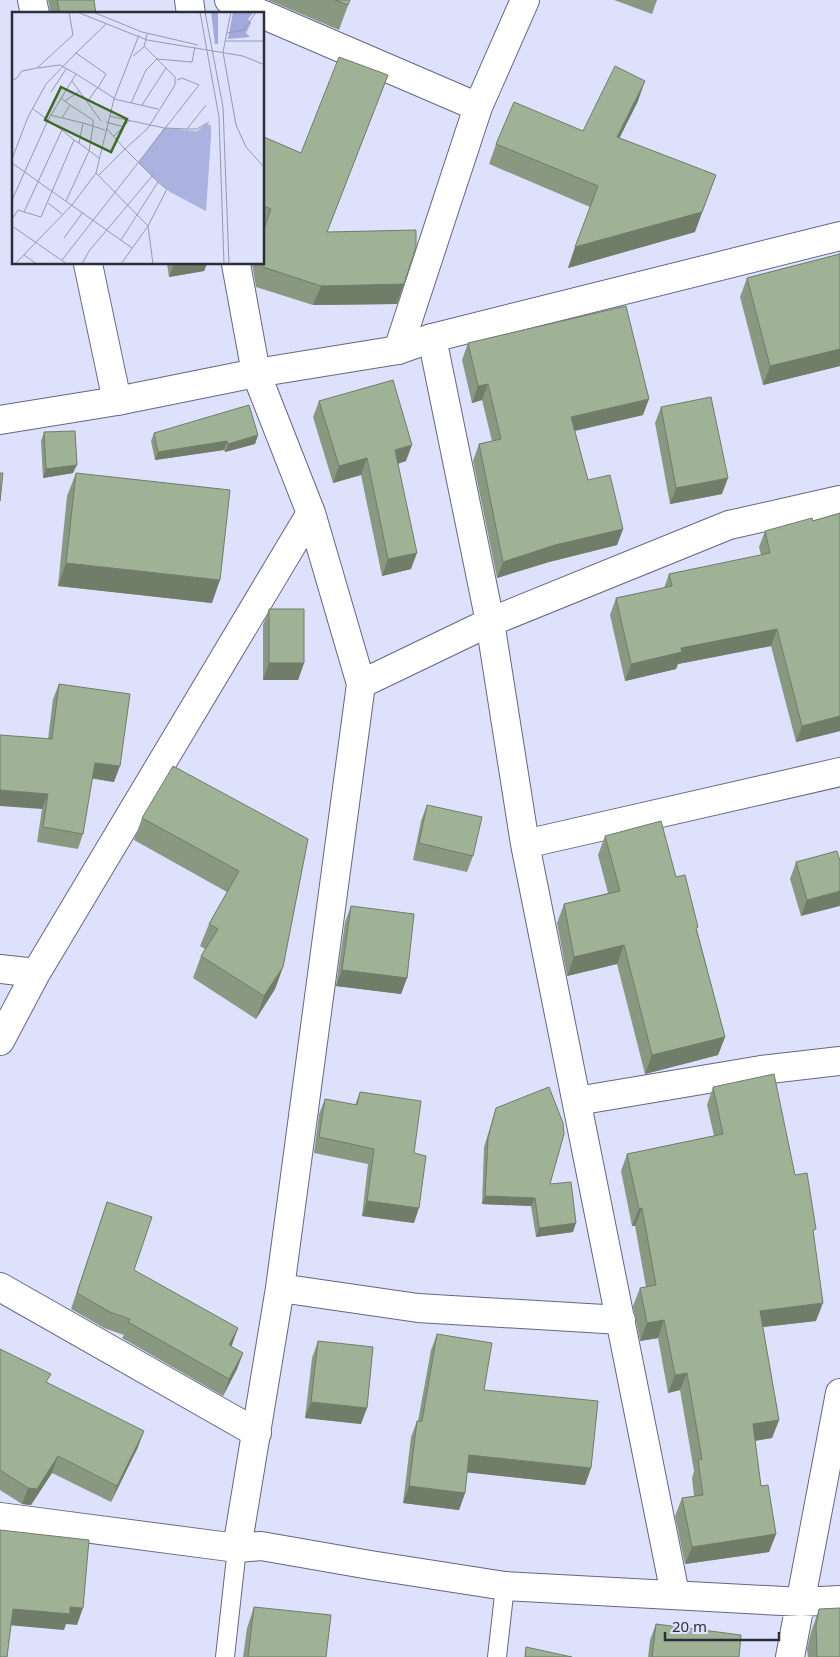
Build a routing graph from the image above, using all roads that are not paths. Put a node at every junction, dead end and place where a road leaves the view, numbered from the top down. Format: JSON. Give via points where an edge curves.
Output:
{"nodes":[{"id":1,"x":229,"y":0,"type":"edge"},
{"id":2,"x":525,"y":0,"type":"edge"},
{"id":3,"x":257,"y":12,"type":"edge"},
{"id":4,"x":265,"y":15,"type":"edge"},
{"id":5,"x":478,"y":108,"type":"junction"},
{"id":6,"x":840,"y":236,"type":"edge"},
{"id":7,"x":88,"y":265,"type":"edge"},
{"id":8,"x":236,"y":265,"type":"edge"},
{"id":9,"x":432,"y":338,"type":"junction"},
{"id":10,"x":398,"y":350,"type":"junction"},
{"id":11,"x":256,"y":373,"type":"junction"},
{"id":12,"x":117,"y":401,"type":"junction"},
{"id":13,"x":0,"y":420,"type":"edge"},
{"id":14,"x":840,"y":500,"type":"edge"},
{"id":15,"x":311,"y":512,"type":"junction"},
{"id":16,"x":490,"y":622,"type":"junction"},
{"id":17,"x":361,"y":684,"type":"junction"},
{"id":18,"x":840,"y":772,"type":"edge"},
{"id":19,"x":525,"y":844,"type":"junction"},
{"id":20,"x":0,"y":969,"type":"edge"},
{"id":21,"x":36,"y":973,"type":"junction"},
{"id":22,"x":0,"y":1041,"type":"edge"},
{"id":23,"x":840,"y":1061,"type":"edge"},
{"id":24,"x":576,"y":1101,"type":"junction"},
{"id":25,"x":0,"y":1287,"type":"edge"},
{"id":26,"x":280,"y":1288,"type":"junction"},
{"id":27,"x":621,"y":1320,"type":"junction"},
{"id":28,"x":840,"y":1393,"type":"edge"},
{"id":29,"x":257,"y":1433,"type":"junction"},
{"id":30,"x":0,"y":1516,"type":"edge"},
{"id":31,"x":237,"y":1548,"type":"junction"},
{"id":32,"x":506,"y":1586,"type":"junction"},
{"id":33,"x":675,"y":1594,"type":"junction"},
{"id":34,"x":840,"y":1600,"type":"edge"},
{"id":35,"x":801,"y":1602,"type":"junction"},
{"id":36,"x":225,"y":1657,"type":"edge"},
{"id":37,"x":497,"y":1657,"type":"edge"},
{"id":38,"x":790,"y":1657,"type":"edge"}],
"edges":[{"from":1,"to":3,"type":"street"},
{"from":2,"to":5,"type":"street"},
{"from":4,"to":5,"type":"street"},
{"from":5,"to":10,"type":"street"},
{"from":6,"to":9,"type":"street"},
{"from":7,"to":12,"type":"street"},
{"from":8,"to":11,"type":"street"},
{"from":9,"to":10,"type":"street"},
{"from":9,"to":16,"type":"street"},
{"from":10,"to":11,"type":"street"},
{"from":11,"to":12,"type":"street"},
{"from":11,"to":15,"type":"street"},
{"from":12,"to":13,"type":"street"},
{"from":14,"to":16,"type":"street","via":[[729,525]]},
{"from":15,"to":17,"type":"street"},
{"from":15,"to":21,"type":"street"},
{"from":16,"to":17,"type":"street"},
{"from":16,"to":19,"type":"street"},
{"from":17,"to":26,"type":"street"},
{"from":18,"to":19,"type":"street"},
{"from":19,"to":24,"type":"street"},
{"from":20,"to":21,"type":"street"},
{"from":21,"to":22,"type":"street"},
{"from":23,"to":24,"type":"street","via":[[761,1070]]},
{"from":24,"to":27,"type":"street"},
{"from":25,"to":29,"type":"street"},
{"from":26,"to":27,"type":"street","via":[[418,1308]]},
{"from":26,"to":29,"type":"street"},
{"from":27,"to":33,"type":"street"},
{"from":28,"to":35,"type":"street"},
{"from":29,"to":31,"type":"street"},
{"from":30,"to":31,"type":"street"},
{"from":31,"to":32,"type":"street","via":[[260,1546]]},
{"from":31,"to":36,"type":"lane"},
{"from":32,"to":33,"type":"street"},
{"from":32,"to":37,"type":"lane"},
{"from":33,"to":35,"type":"street"},
{"from":34,"to":35,"type":"street"},
{"from":35,"to":38,"type":"street"}]}
